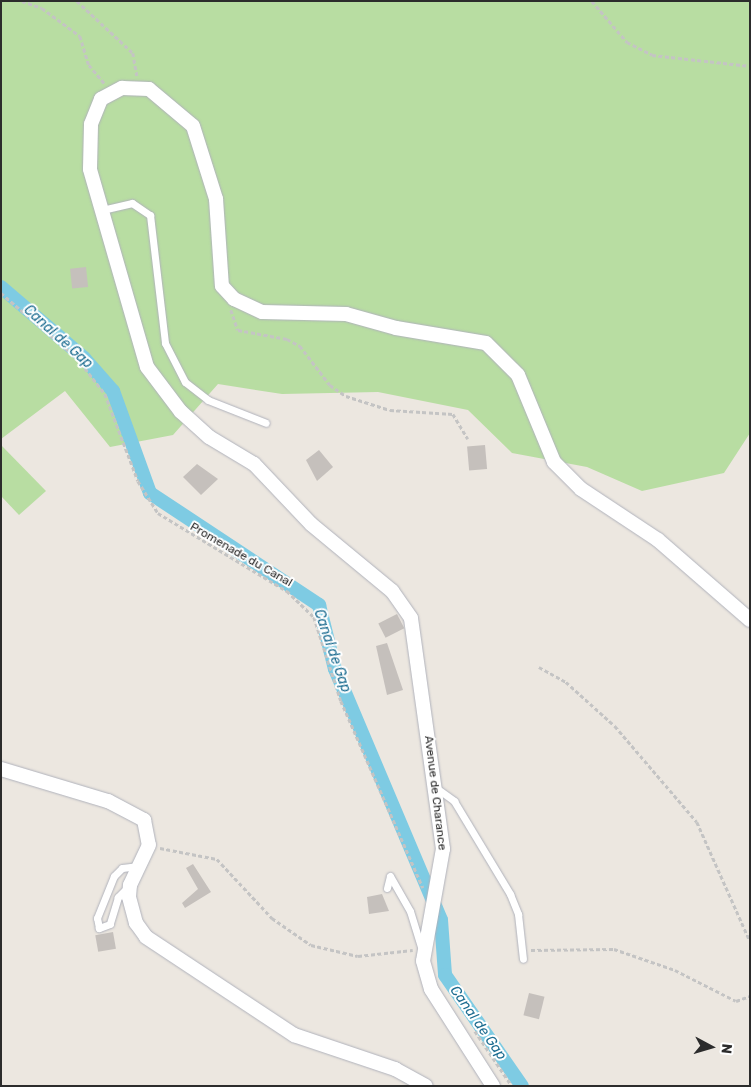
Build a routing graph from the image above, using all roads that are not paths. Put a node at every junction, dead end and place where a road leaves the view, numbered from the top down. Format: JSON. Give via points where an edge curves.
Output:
{"nodes":[{"id":1,"x":102,"y":210,"type":"junction"},
{"id":2,"x":266,"y":423,"type":"dead end"},
{"id":3,"x":750,"y":620,"type":"edge"},
{"id":4,"x":1,"y":769,"type":"edge"},
{"id":5,"x":434,"y":786,"type":"junction"},
{"id":6,"x":139,"y":866,"type":"junction"},
{"id":7,"x":130,"y":885,"type":"junction"},
{"id":8,"x":386,"y":888,"type":"dead end"},
{"id":9,"x":422,"y":950,"type":"junction"},
{"id":10,"x":523,"y":959,"type":"dead end"},
{"id":11,"x":426,"y":1086,"type":"edge"},
{"id":12,"x":493,"y":1086,"type":"edge"}],
"edges":[{"from":1,"to":2,"type":"lane","via":[[132,203],[150,215],[165,343],[185,382],[208,400]]},
{"from":1,"to":3,"type":"street","name":"Avenue de Charance","via":[[89,145],[94,112],[110,91],[137,88],[165,99],[193,126],[216,199],[222,286],[234,299],[262,312],[339,313],[396,328],[486,343],[518,375],[554,462],[581,489],[658,540]]},
{"from":1,"to":5,"type":"street","name":"Avenue de Charance","via":[[147,368],[180,412],[210,437],[254,464],[311,524],[392,591],[411,618]]},
{"from":4,"to":6,"type":"street","via":[[123,808],[149,826],[149,846]]},
{"from":5,"to":9,"type":"street","name":"Avenue de Charance","via":[[443,849]]},
{"from":5,"to":10,"type":"lane","via":[[454,801],[505,885],[518,914]]},
{"from":6,"to":7,"type":"street"},
{"from":6,"to":7,"type":"lane","via":[[122,868],[114,876],[98,911],[99,928],[110,924],[118,897]]},
{"from":7,"to":11,"type":"street","via":[[136,923],[178,959],[294,1035],[395,1069]]},
{"from":8,"to":9,"type":"lane","via":[[390,876],[410,911]]},
{"from":9,"to":12,"type":"street","name":"Avenue de Charance","via":[[431,989]]}]}
